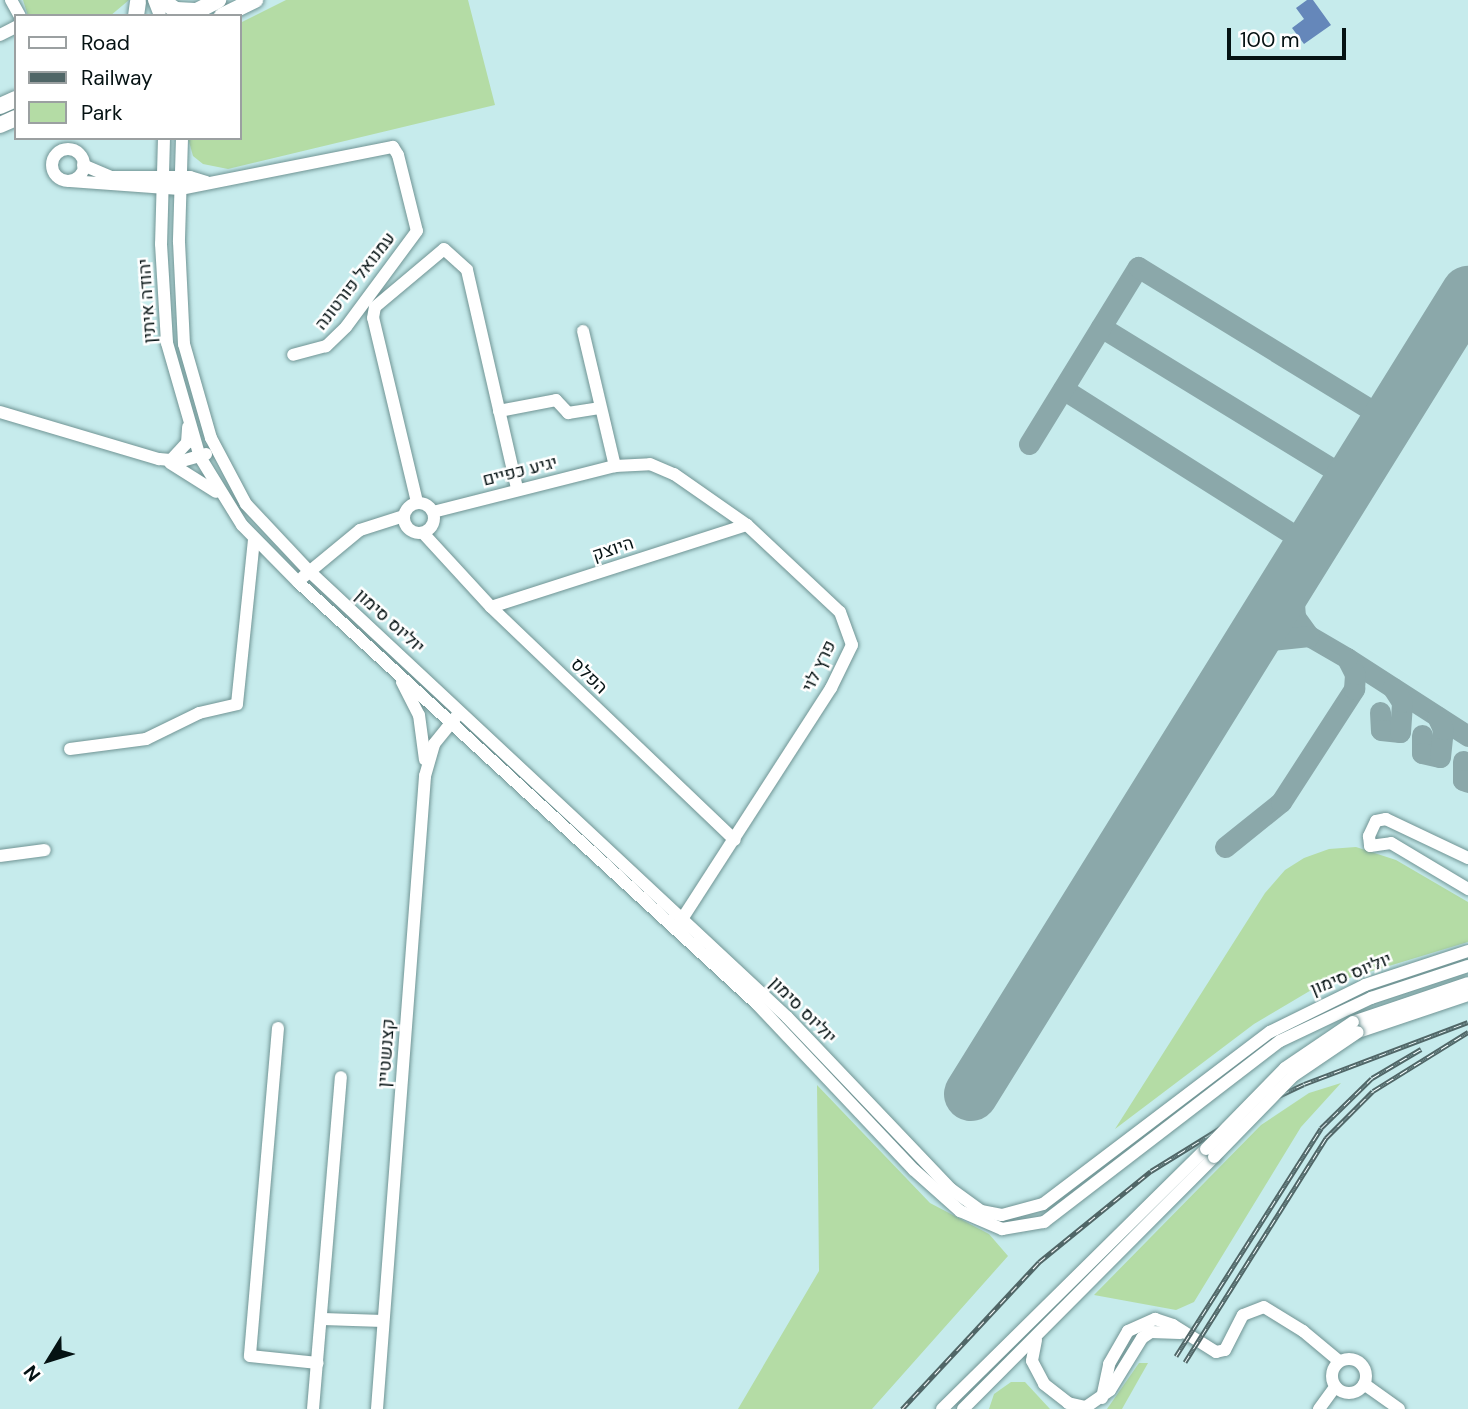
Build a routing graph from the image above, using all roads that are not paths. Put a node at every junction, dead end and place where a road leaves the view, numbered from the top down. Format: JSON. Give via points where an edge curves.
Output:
{"nodes":[{"id":1,"x":161,"y":0,"type":"edge"},
{"id":2,"x":218,"y":0,"type":"edge"},
{"id":3,"x":255,"y":0,"type":"edge"},
{"id":4,"x":191,"y":14,"type":"edge"},
{"id":5,"x":226,"y":14,"type":"edge"},
{"id":6,"x":182,"y":140,"type":"edge"},
{"id":7,"x":164,"y":145,"type":"edge"},
{"id":8,"x":83,"y":164,"type":"junction"},
{"id":9,"x":145,"y":176,"type":"junction"},
{"id":10,"x":70,"y":181,"type":"junction"},
{"id":11,"x":162,"y":183,"type":"junction"},
{"id":12,"x":180,"y":183,"type":"junction"},
{"id":13,"x":583,"y":331,"type":"dead end"},
{"id":14,"x":293,"y":355,"type":"dead end"},
{"id":15,"x":601,"y":408,"type":"junction"},
{"id":16,"x":499,"y":411,"type":"junction"},
{"id":17,"x":0,"y":412,"type":"edge"},
{"id":18,"x":187,"y":420,"type":"junction"},
{"id":19,"x":216,"y":450,"type":"junction"},
{"id":20,"x":200,"y":457,"type":"junction"},
{"id":21,"x":164,"y":460,"type":"junction"},
{"id":22,"x":615,"y":466,"type":"junction"},
{"id":23,"x":517,"y":488,"type":"junction"},
{"id":24,"x":226,"y":502,"type":"junction"},
{"id":25,"x":416,"y":502,"type":"junction"},
{"id":26,"x":433,"y":512,"type":"junction"},
{"id":27,"x":404,"y":516,"type":"junction"},
{"id":28,"x":747,"y":525,"type":"junction"},
{"id":29,"x":423,"y":533,"type":"junction"},
{"id":30,"x":254,"y":539,"type":"junction"},
{"id":31,"x":328,"y":553,"type":"junction"},
{"id":32,"x":293,"y":556,"type":"junction"},
{"id":33,"x":309,"y":571,"type":"junction"},
{"id":34,"x":298,"y":582,"type":"junction"},
{"id":35,"x":491,"y":607,"type":"junction"},
{"id":36,"x":395,"y":669,"type":"junction"},
{"id":37,"x":461,"y":711,"type":"junction"},
{"id":38,"x":450,"y":722,"type":"junction"},
{"id":39,"x":470,"y":740,"type":"junction"},
{"id":40,"x":70,"y":749,"type":"dead end"},
{"id":41,"x":431,"y":753,"type":"junction"},
{"id":42,"x":425,"y":776,"type":"junction"},
{"id":43,"x":735,"y":840,"type":"junction"},
{"id":44,"x":45,"y":850,"type":"dead end"},
{"id":45,"x":0,"y":856,"type":"edge"},
{"id":46,"x":1468,"y":858,"type":"edge"},
{"id":47,"x":1468,"y":889,"type":"edge"},
{"id":48,"x":695,"y":899,"type":"junction"},
{"id":49,"x":669,"y":906,"type":"junction"},
{"id":50,"x":683,"y":918,"type":"junction"},
{"id":51,"x":673,"y":930,"type":"junction"},
{"id":52,"x":701,"y":935,"type":"junction"},
{"id":53,"x":1468,"y":951,"type":"edge"},
{"id":54,"x":1468,"y":966,"type":"edge"},
{"id":55,"x":1468,"y":983,"type":"edge"},
{"id":56,"x":1468,"y":995,"type":"edge"},
{"id":57,"x":1355,"y":1027,"type":"junction"},
{"id":58,"x":278,"y":1028,"type":"dead end"},
{"id":59,"x":341,"y":1077,"type":"dead end"},
{"id":60,"x":1210,"y":1153,"type":"junction"},
{"id":61,"x":323,"y":1319,"type":"junction"},
{"id":62,"x":383,"y":1321,"type":"junction"},
{"id":63,"x":1036,"y":1340,"type":"junction"},
{"id":64,"x":1339,"y":1362,"type":"junction"},
{"id":65,"x":318,"y":1363,"type":"junction"},
{"id":66,"x":1034,"y":1371,"type":"junction"},
{"id":67,"x":999,"y":1376,"type":"junction"},
{"id":68,"x":1364,"y":1384,"type":"junction"},
{"id":69,"x":1335,"y":1387,"type":"junction"},
{"id":70,"x":986,"y":1388,"type":"junction"},
{"id":71,"x":313,"y":1409,"type":"edge"},
{"id":72,"x":377,"y":1409,"type":"edge"},
{"id":73,"x":942,"y":1409,"type":"edge"},
{"id":74,"x":963,"y":1409,"type":"edge"},
{"id":75,"x":976,"y":1409,"type":"edge"},
{"id":76,"x":1318,"y":1409,"type":"edge"},
{"id":77,"x":1399,"y":1409,"type":"edge"}],
"edges":[{"from":1,"to":4,"type":"main road"},
{"from":2,"to":4,"type":"main road"},
{"from":3,"to":5,"type":"main road"},
{"from":6,"to":12,"type":"street","name":"יהודה איתין"},
{"from":7,"to":9,"type":"street"},
{"from":7,"to":11,"type":"street","name":"יהודה איתין"},
{"from":8,"to":9,"type":"street","via":[[111,177]]},
{"from":8,"to":10,"type":"street","via":[[78,177]]},
{"from":8,"to":10,"type":"street","via":[[75,151],[55,155],[53,170]]},
{"from":9,"to":11,"type":"street"},
{"from":10,"to":11,"type":"street"},
{"from":11,"to":12,"type":"street","name":"עמנואל פורטונה"},
{"from":11,"to":18,"type":"street","name":"יהודה איתין","via":[[163,309]]},
{"from":12,"to":14,"type":"street","name":"עמנואל פורטונה","via":[[393,147],[417,231],[346,327],[326,346]]},
{"from":12,"to":19,"type":"street","name":"יהודה איתין","via":[[184,344]]},
{"from":13,"to":15,"type":"street"},
{"from":15,"to":16,"type":"street","via":[[568,413],[556,400]]},
{"from":15,"to":22,"type":"street"},
{"from":16,"to":23,"type":"street"},
{"from":16,"to":25,"type":"street","via":[[467,270],[444,249],[375,307],[373,317]]},
{"from":17,"to":21,"type":"street"},
{"from":18,"to":20,"type":"street","name":"יהודה איתין"},
{"from":18,"to":21,"type":"street","via":[[187,443]]},
{"from":19,"to":20,"type":"street"},
{"from":19,"to":32,"type":"street","name":"יוליוס סימון","via":[[246,504]]},
{"from":20,"to":21,"type":"street"},
{"from":20,"to":24,"type":"street","name":"יוליוס סימון"},
{"from":21,"to":24,"type":"street","via":[[191,473]]},
{"from":22,"to":23,"type":"street","name":"יגיע כפיים"},
{"from":22,"to":28,"type":"street","name":"פרץ לוי","via":[[650,464],[674,474]]},
{"from":23,"to":26,"type":"street","name":"יגיע כפיים"},
{"from":24,"to":30,"type":"street","name":"יוליוס סימון"},
{"from":25,"to":26,"type":"street"},
{"from":25,"to":27,"type":"street"},
{"from":26,"to":29,"type":"street","via":[[434,522]]},
{"from":27,"to":29,"type":"street","via":[[409,529]]},
{"from":27,"to":31,"type":"street","via":[[360,530]]},
{"from":28,"to":35,"type":"street","name":"היוצק"},
{"from":28,"to":43,"type":"street","name":"פרץ לוי","via":[[840,612],[852,645],[831,688]]},
{"from":29,"to":35,"type":"street","name":"הפלס"},
{"from":30,"to":34,"type":"street","name":"יוליוס סימון"},
{"from":30,"to":40,"type":"street","via":[[237,704],[199,713],[146,739]]},
{"from":31,"to":32,"type":"street","via":[[309,559]]},
{"from":31,"to":33,"type":"street"},
{"from":32,"to":33,"type":"street","name":"יוליוס סימון"},
{"from":33,"to":34,"type":"street"},
{"from":33,"to":37,"type":"street","name":"יוליוס סימון"},
{"from":34,"to":36,"type":"street","name":"יוליוס סימון"},
{"from":35,"to":43,"type":"street","name":"הפלס"},
{"from":36,"to":38,"type":"street","name":"יוליוס סימון"},
{"from":36,"to":42,"type":"street","via":[[419,715]]},
{"from":37,"to":38,"type":"street","name":"קצנשטיין"},
{"from":37,"to":49,"type":"street","name":"יוליוס סימון"},
{"from":38,"to":39,"type":"street","name":"יוליוס סימון"},
{"from":38,"to":41,"type":"street","name":"קצנשטיין"},
{"from":39,"to":41,"type":"street","via":[[450,738]]},
{"from":39,"to":51,"type":"street","name":"יוליוס סימון"},
{"from":41,"to":42,"type":"street","name":"קצנשטיין"},
{"from":42,"to":62,"type":"street","name":"קצנשטיין"},
{"from":43,"to":48,"type":"street","name":"פרץ לוי"},
{"from":44,"to":45,"type":"street"},
{"from":46,"to":47,"type":"street","via":[[1386,819],[1377,821],[1369,836],[1370,846],[1391,843]]},
{"from":48,"to":49,"type":"street","via":[[680,909]]},
{"from":48,"to":50,"type":"street","name":"פרץ לוי"},
{"from":48,"to":52,"type":"street","via":[[692,919]]},
{"from":49,"to":50,"type":"street","name":"יוליוס סימון"},
{"from":50,"to":51,"type":"street","name":"פרץ לוי"},
{"from":50,"to":52,"type":"street","name":"יוליוס סימון"},
{"from":51,"to":54,"type":"street","name":"יוליוס סימון","via":[[790,1036],[946,1201],[1002,1228],[1030,1226],[1052,1216],[1280,1041],[1371,998]]},
{"from":52,"to":53,"type":"street","name":"יוליוס סימון","via":[[787,1017],[951,1189],[981,1211],[1002,1214],[1049,1200],[1237,1054],[1280,1026],[1365,985]]},
{"from":55,"to":57,"type":"street"},
{"from":56,"to":57,"type":"street"},
{"from":57,"to":60,"type":"street","bridge":true,"via":[[1293,1076]]},
{"from":58,"to":65,"type":"street","via":[[250,1356]]},
{"from":59,"to":61,"type":"street"},
{"from":60,"to":63,"type":"street"},
{"from":60,"to":73,"type":"street"},
{"from":61,"to":62,"type":"street"},
{"from":61,"to":65,"type":"street"},
{"from":62,"to":72,"type":"street","name":"קצנשטיין"},
{"from":63,"to":66,"type":"street"},
{"from":63,"to":67,"type":"street"},
{"from":64,"to":66,"type":"street","via":[[1303,1331],[1264,1307],[1243,1315],[1225,1350],[1216,1352],[1155,1320],[1134,1325],[1109,1364],[1102,1398],[1076,1407],[1055,1394]]},
{"from":64,"to":68,"type":"street","via":[[1350,1359],[1360,1363],[1366,1373]]},
{"from":64,"to":69,"type":"street","via":[[1332,1370]]},
{"from":65,"to":71,"type":"street"},
{"from":66,"to":67,"type":"street"},
{"from":67,"to":70,"type":"street"},
{"from":68,"to":69,"type":"street","via":[[1351,1393]]},
{"from":68,"to":77,"type":"street"},
{"from":69,"to":76,"type":"street"},
{"from":70,"to":74,"type":"street"},
{"from":70,"to":75,"type":"street"}]}
